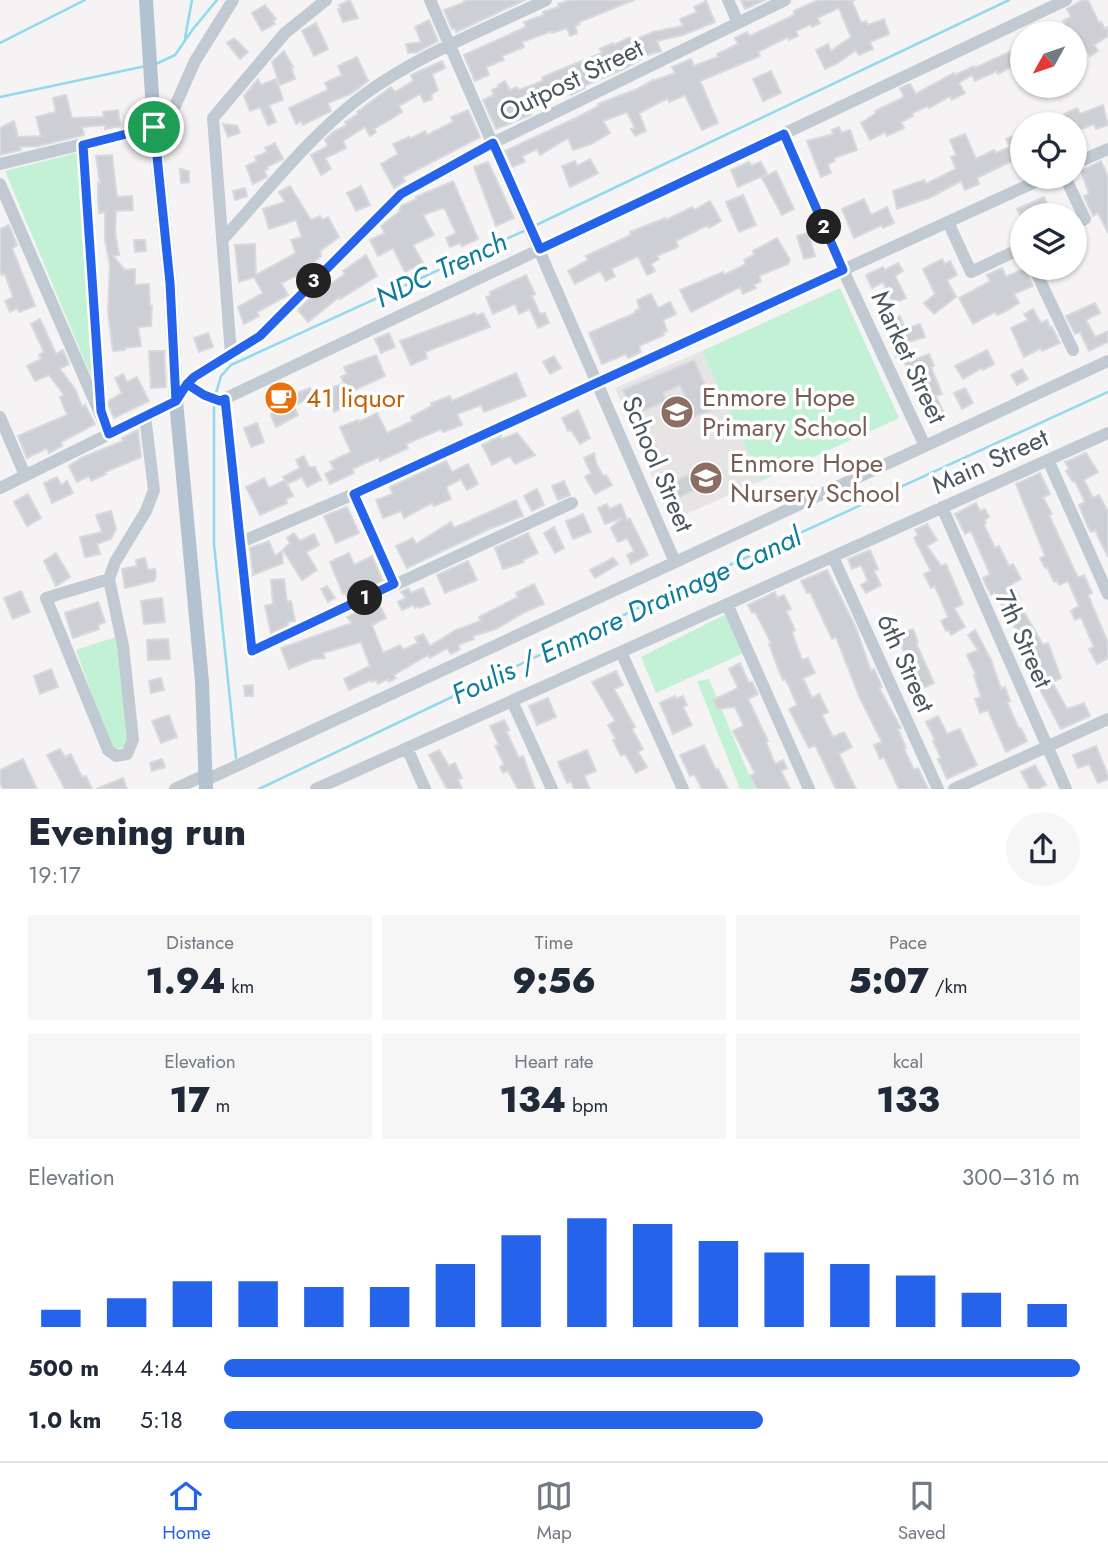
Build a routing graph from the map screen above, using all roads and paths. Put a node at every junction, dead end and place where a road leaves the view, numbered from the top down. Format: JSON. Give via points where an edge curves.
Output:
{"nodes":[{"id":1,"x":146,"y":0,"type":"edge"},
{"id":2,"x":233,"y":0,"type":"edge"},
{"id":3,"x":326,"y":0,"type":"edge"},
{"id":4,"x":430,"y":0,"type":"edge"},
{"id":5,"x":546,"y":0,"type":"edge"},
{"id":6,"x":728,"y":0,"type":"edge"},
{"id":7,"x":785,"y":0,"type":"edge"},
{"id":8,"x":1066,"y":0,"type":"edge"},
{"id":9,"x":738,"y":23,"type":"junction"},
{"id":10,"x":450,"y":46,"type":"junction"},
{"id":11,"x":784,"y":134,"type":"junction"},
{"id":12,"x":155,"y":135,"type":"junction"},
{"id":13,"x":493,"y":143,"type":"junction"},
{"id":14,"x":83,"y":145,"type":"junction"},
{"id":15,"x":1108,"y":149,"type":"edge"},
{"id":16,"x":1087,"y":158,"type":"edge"},
{"id":17,"x":0,"y":164,"type":"edge"},
{"id":18,"x":0,"y":184,"type":"edge"},
{"id":19,"x":1020,"y":189,"type":"edge"},
{"id":20,"x":948,"y":222,"type":"junction"},
{"id":21,"x":223,"y":239,"type":"junction"},
{"id":22,"x":540,"y":249,"type":"junction"},
{"id":23,"x":1010,"y":254,"type":"edge"},
{"id":24,"x":843,"y":270,"type":"junction"},
{"id":25,"x":1040,"y":280,"type":"edge"},
{"id":26,"x":1073,"y":350,"type":"dead end"},
{"id":27,"x":231,"y":354,"type":"junction"},
{"id":28,"x":1108,"y":361,"type":"edge"},
{"id":29,"x":597,"y":382,"type":"junction"},
{"id":30,"x":187,"y":384,"type":"junction"},
{"id":31,"x":222,"y":400,"type":"junction"},
{"id":32,"x":176,"y":401,"type":"junction"},
{"id":33,"x":101,"y":411,"type":"junction"},
{"id":34,"x":145,"y":416,"type":"junction"},
{"id":35,"x":0,"y":418,"type":"edge"},
{"id":36,"x":1108,"y":433,"type":"edge"},
{"id":37,"x":109,"y":434,"type":"junction"},
{"id":38,"x":925,"y":446,"type":"junction"},
{"id":39,"x":1048,"y":460,"type":"junction"},
{"id":40,"x":25,"y":475,"type":"junction"},
{"id":41,"x":0,"y":488,"type":"edge"},
{"id":42,"x":354,"y":494,"type":"junction"},
{"id":43,"x":572,"y":503,"type":"dead end"},
{"id":44,"x":942,"y":507,"type":"junction"},
{"id":45,"x":241,"y":542,"type":"junction"},
{"id":46,"x":833,"y":556,"type":"junction"},
{"id":47,"x":675,"y":562,"type":"junction"},
{"id":48,"x":109,"y":579,"type":"junction"},
{"id":49,"x":394,"y":584,"type":"junction"},
{"id":50,"x":1108,"y":594,"type":"edge"},
{"id":51,"x":727,"y":604,"type":"junction"},
{"id":52,"x":621,"y":652,"type":"junction"},
{"id":53,"x":512,"y":701,"type":"junction"},
{"id":54,"x":1108,"y":719,"type":"edge"},
{"id":55,"x":1047,"y":747,"type":"junction"},
{"id":56,"x":407,"y":748,"type":"junction"},
{"id":57,"x":205,"y":781,"type":"edge"},
{"id":58,"x":175,"y":789,"type":"edge"},
{"id":59,"x":316,"y":789,"type":"edge"},
{"id":60,"x":425,"y":789,"type":"edge"},
{"id":61,"x":552,"y":789,"type":"edge"},
{"id":62,"x":683,"y":789,"type":"edge"},
{"id":63,"x":809,"y":789,"type":"edge"},
{"id":64,"x":937,"y":789,"type":"edge"},
{"id":65,"x":954,"y":789,"type":"edge"},
{"id":66,"x":1066,"y":789,"type":"edge"}],
"edges":[{"from":1,"to":12,"type":"main road"},
{"from":2,"to":12,"type":"street","via":[[195,61],[167,124]]},
{"from":3,"to":21,"type":"street","via":[[285,33],[214,118]]},
{"from":4,"to":10,"type":"street","name":"School Street"},
{"from":5,"to":10,"type":"street"},
{"from":6,"to":9,"type":"street"},
{"from":7,"to":9,"type":"street","name":"Outpost Street"},
{"from":8,"to":11,"type":"street"},
{"from":9,"to":13,"type":"street","name":"Outpost Street"},
{"from":10,"to":13,"type":"street","name":"School Street"},
{"from":10,"to":21,"type":"street","via":[[364,95],[320,134]]},
{"from":11,"to":22,"type":"street"},
{"from":11,"to":24,"type":"street","name":"Market Street"},
{"from":12,"to":14,"type":"street"},
{"from":12,"to":32,"type":"main road"},
{"from":13,"to":22,"type":"street","name":"School Street"},
{"from":13,"to":27,"type":"street","name":"Outpost Street","via":[[401,194],[260,336]]},
{"from":14,"to":17,"type":"street"},
{"from":14,"to":33,"type":"street"},
{"from":15,"to":16,"type":"street"},
{"from":18,"to":33,"type":"street"},
{"from":19,"to":20,"type":"street"},
{"from":20,"to":23,"type":"street","via":[[971,272]]},
{"from":20,"to":24,"type":"street"},
{"from":21,"to":27,"type":"street"},
{"from":22,"to":29,"type":"street","name":"School Street"},
{"from":22,"to":31,"type":"street"},
{"from":24,"to":29,"type":"street"},
{"from":24,"to":38,"type":"street","name":"Market Street"},
{"from":25,"to":26,"type":"street"},
{"from":27,"to":30,"type":"street","name":"Outpost Street"},
{"from":28,"to":38,"type":"street"},
{"from":29,"to":42,"type":"street"},
{"from":29,"to":47,"type":"street","name":"School Street"},
{"from":30,"to":31,"type":"street"},
{"from":30,"to":32,"type":"street"},
{"from":31,"to":45,"type":"street"},
{"from":32,"to":34,"type":"street"},
{"from":32,"to":57,"type":"main road","via":[[202,682]]},
{"from":33,"to":37,"type":"street"},
{"from":34,"to":37,"type":"street"},
{"from":34,"to":48,"type":"street","via":[[154,490]]},
{"from":35,"to":40,"type":"street"},
{"from":36,"to":39,"type":"street","name":"Main Street"},
{"from":37,"to":40,"type":"street"},
{"from":38,"to":47,"type":"street"},
{"from":39,"to":44,"type":"street","name":"Main Street"},
{"from":39,"to":50,"type":"street"},
{"from":40,"to":41,"type":"street"},
{"from":42,"to":45,"type":"street"},
{"from":42,"to":49,"type":"street"},
{"from":43,"to":49,"type":"street"},
{"from":44,"to":46,"type":"street","name":"Main Street"},
{"from":44,"to":55,"type":"street","name":"7th Street"},
{"from":45,"to":49,"type":"street","via":[[252,651]]},
{"from":46,"to":51,"type":"street","name":"Main Street"},
{"from":46,"to":64,"type":"street","name":"6th Street"},
{"from":47,"to":57,"type":"street"},
{"from":48,"to":48,"type":"street","via":[[46,598],[108,750],[116,756],[127,754],[133,740],[123,646]]},
{"from":51,"to":52,"type":"street","name":"Main Street"},
{"from":51,"to":63,"type":"street"},
{"from":52,"to":53,"type":"street","name":"Main Street"},
{"from":52,"to":62,"type":"street"},
{"from":53,"to":56,"type":"street","name":"Main Street"},
{"from":53,"to":61,"type":"street"},
{"from":54,"to":55,"type":"street"},
{"from":55,"to":65,"type":"street"},
{"from":55,"to":66,"type":"street","name":"7th Street"},
{"from":56,"to":59,"type":"street","name":"Main Street"},
{"from":56,"to":60,"type":"street"},
{"from":57,"to":58,"type":"street"}]}
